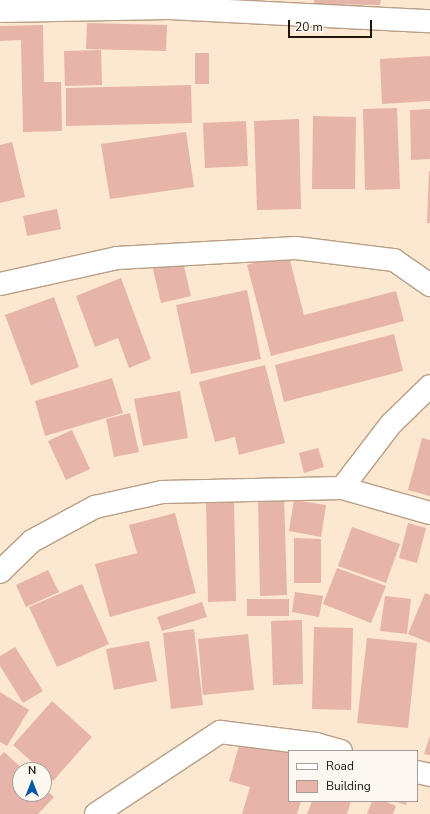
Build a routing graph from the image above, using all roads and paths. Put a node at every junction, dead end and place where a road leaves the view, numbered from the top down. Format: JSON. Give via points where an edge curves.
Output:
{"nodes":[{"id":1,"x":169,"y":4,"type":"edge"},
{"id":2,"x":0,"y":11,"type":"edge"},
{"id":3,"x":430,"y":21,"type":"edge"},
{"id":4,"x":0,"y":284,"type":"edge"},
{"id":5,"x":430,"y":284,"type":"edge"},
{"id":6,"x":430,"y":386,"type":"edge"},
{"id":7,"x":342,"y":488,"type":"junction"},
{"id":8,"x":430,"y":513,"type":"edge"},
{"id":9,"x":0,"y":572,"type":"edge"},
{"id":10,"x":337,"y":750,"type":"edge"},
{"id":11,"x":418,"y":772,"type":"edge"},
{"id":12,"x":430,"y":775,"type":"edge"},
{"id":13,"x":96,"y":814,"type":"edge"}],
"edges":[{"from":1,"to":2,"type":"street"},
{"from":1,"to":3,"type":"street"},
{"from":4,"to":5,"type":"street","via":[[117,258],[296,248],[394,260]]},
{"from":6,"to":7,"type":"street","via":[[391,424]]},
{"from":7,"to":8,"type":"street"},
{"from":7,"to":9,"type":"street","via":[[162,492],[95,507],[32,541]]},
{"from":10,"to":13,"type":"street","via":[[316,744],[220,732]]},
{"from":11,"to":12,"type":"street"}]}
